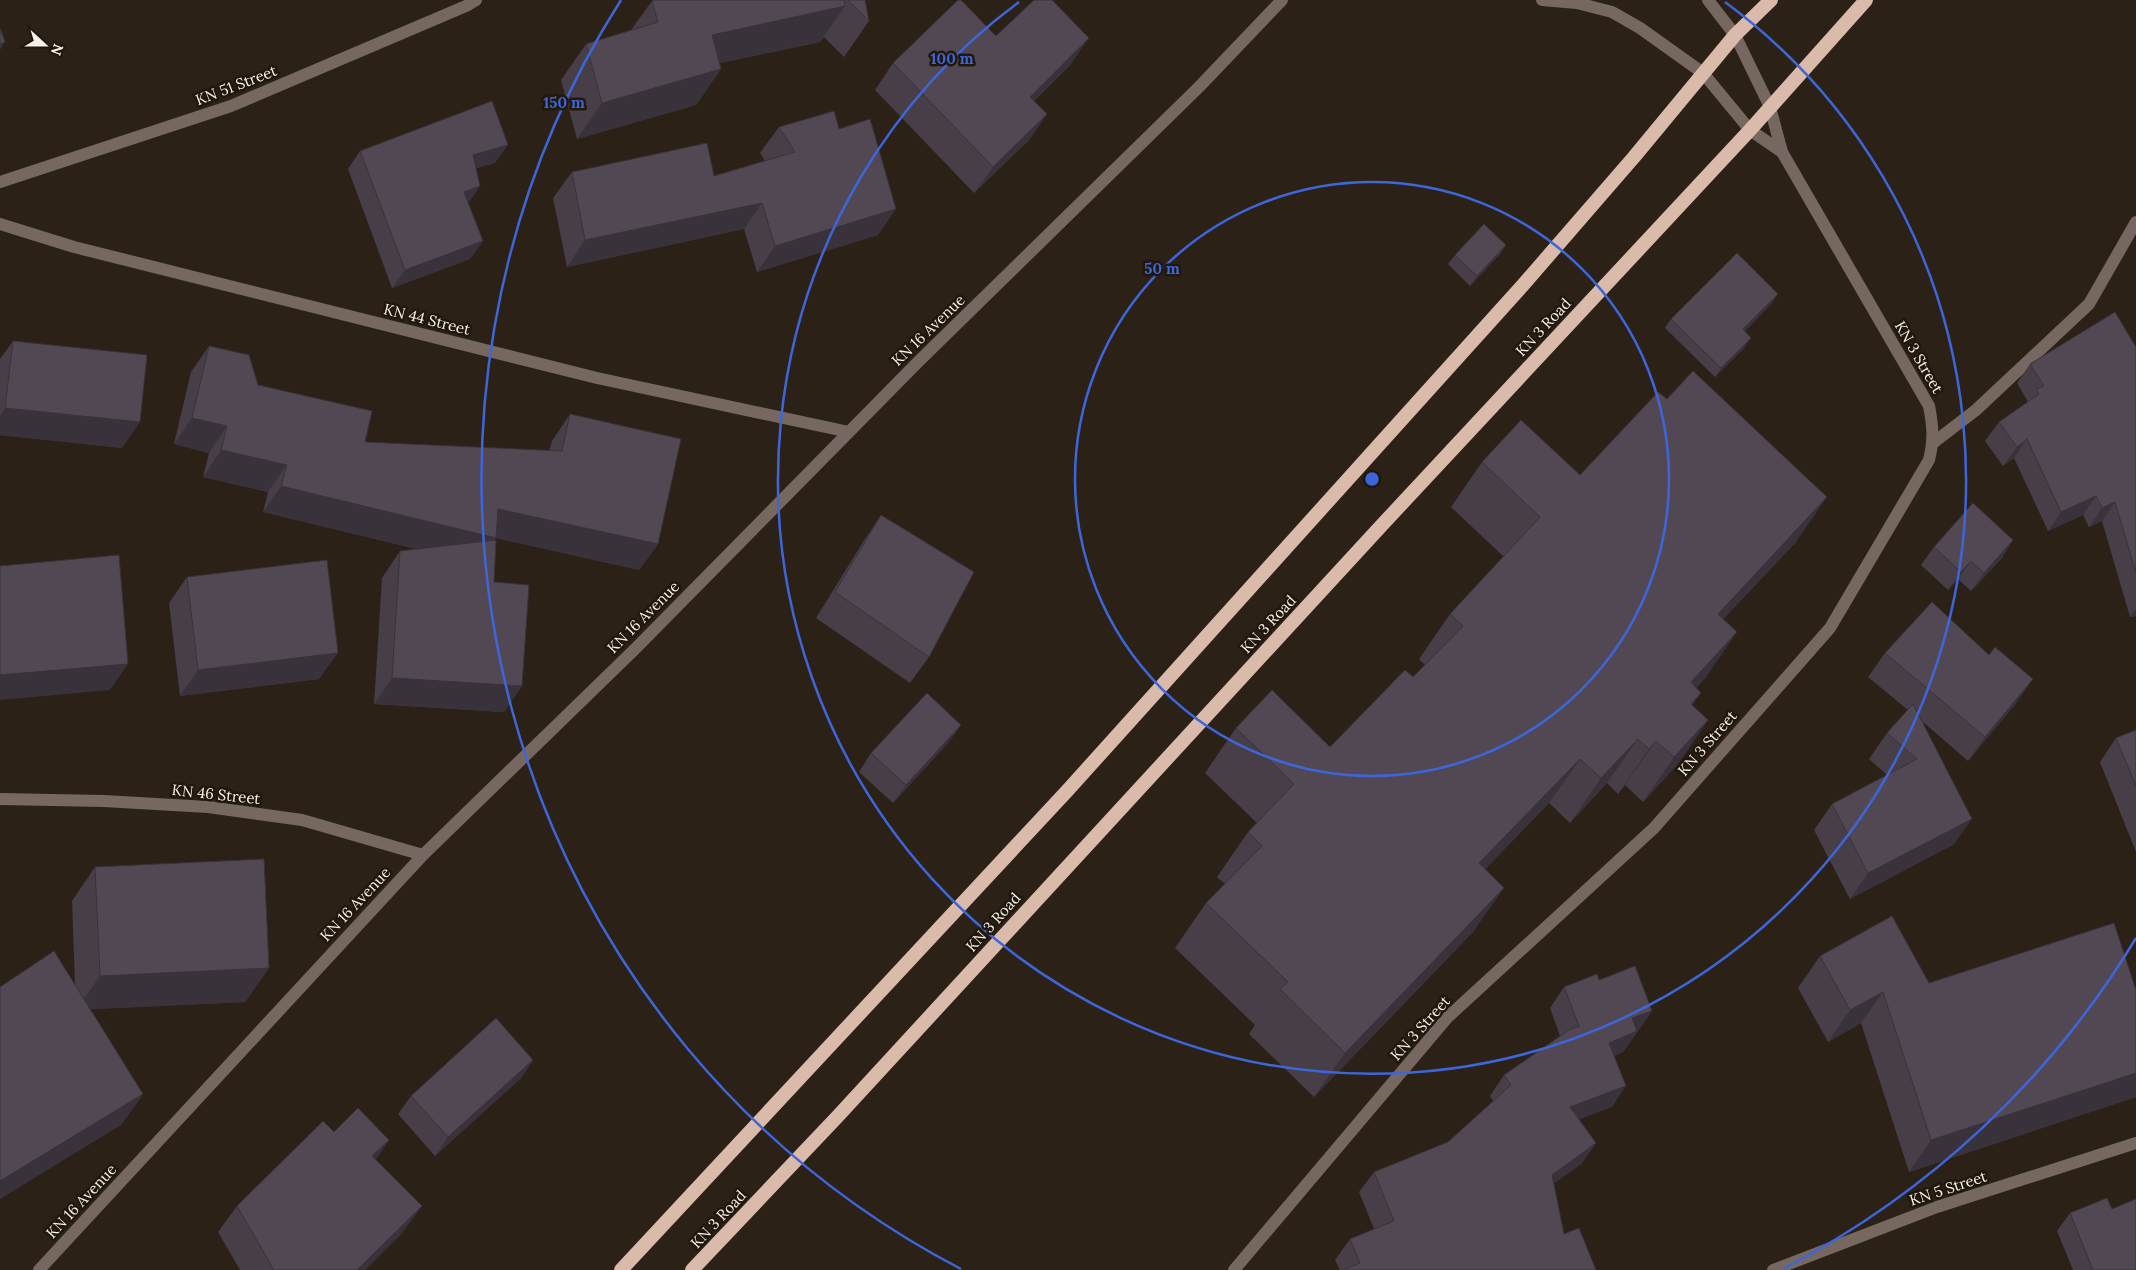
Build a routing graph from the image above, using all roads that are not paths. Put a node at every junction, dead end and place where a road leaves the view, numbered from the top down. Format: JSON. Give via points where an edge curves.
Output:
{"nodes":[{"id":1,"x":476,"y":0,"type":"edge"},
{"id":2,"x":1282,"y":0,"type":"edge"},
{"id":3,"x":1542,"y":0,"type":"edge"},
{"id":4,"x":1708,"y":0,"type":"edge"},
{"id":5,"x":1770,"y":0,"type":"edge"},
{"id":6,"x":1866,"y":0,"type":"edge"},
{"id":7,"x":1735,"y":35,"type":"junction"},
{"id":8,"x":1703,"y":73,"type":"junction"},
{"id":9,"x":1770,"y":107,"type":"junction"},
{"id":10,"x":1750,"y":130,"type":"junction"},
{"id":11,"x":1782,"y":152,"type":"junction"},
{"id":12,"x":0,"y":182,"type":"edge"},
{"id":13,"x":2136,"y":222,"type":"edge"},
{"id":14,"x":0,"y":224,"type":"edge"},
{"id":15,"x":849,"y":432,"type":"junction"},
{"id":16,"x":1933,"y":444,"type":"junction"},
{"id":17,"x":0,"y":800,"type":"edge"},
{"id":18,"x":423,"y":855,"type":"junction"},
{"id":19,"x":2136,"y":1143,"type":"edge"},
{"id":20,"x":39,"y":1270,"type":"edge"},
{"id":21,"x":621,"y":1270,"type":"edge"},
{"id":22,"x":692,"y":1270,"type":"edge"},
{"id":23,"x":1234,"y":1270,"type":"edge"},
{"id":24,"x":1773,"y":1270,"type":"edge"}],
"edges":[{"from":1,"to":12,"type":"street","name":"KN 51 Street","via":[[231,106]]},
{"from":2,"to":15,"type":"street","name":"KN 16 Avenue","via":[[1186,100]]},
{"from":3,"to":8,"type":"street","via":[[1577,3],[1612,12]]},
{"from":4,"to":7,"type":"street","name":"KN 3 Street"},
{"from":5,"to":7,"type":"highway"},
{"from":6,"to":9,"type":"highway","name":"KN 3 Road"},
{"from":7,"to":8,"type":"highway"},
{"from":7,"to":9,"type":"street","name":"KN 3 Street"},
{"from":8,"to":10,"type":"street"},
{"from":8,"to":21,"type":"highway","via":[[1523,285],[1067,791]]},
{"from":9,"to":10,"type":"highway","name":"KN 3 Road"},
{"from":9,"to":11,"type":"street","name":"KN 3 Street"},
{"from":10,"to":11,"type":"street","name":"KN 3 Street"},
{"from":10,"to":22,"type":"highway","name":"KN 3 Road"},
{"from":11,"to":16,"type":"street","name":"KN 3 Street","via":[[1928,406]]},
{"from":13,"to":16,"type":"street","via":[[2089,304],[1976,410]]},
{"from":14,"to":15,"type":"street","name":"KN 44 Street","via":[[74,247],[597,378]]},
{"from":15,"to":18,"type":"street","name":"KN 16 Avenue","via":[[635,649]]},
{"from":16,"to":23,"type":"street","name":"KN 3 Street","via":[[1929,460],[1830,628],[1654,828],[1448,1017]]},
{"from":17,"to":18,"type":"street","name":"KN 46 Street","via":[[208,807],[302,820]]},
{"from":18,"to":20,"type":"street","name":"KN 16 Avenue"},
{"from":19,"to":24,"type":"street","name":"KN 5 Street","via":[[1937,1207]]}]}
